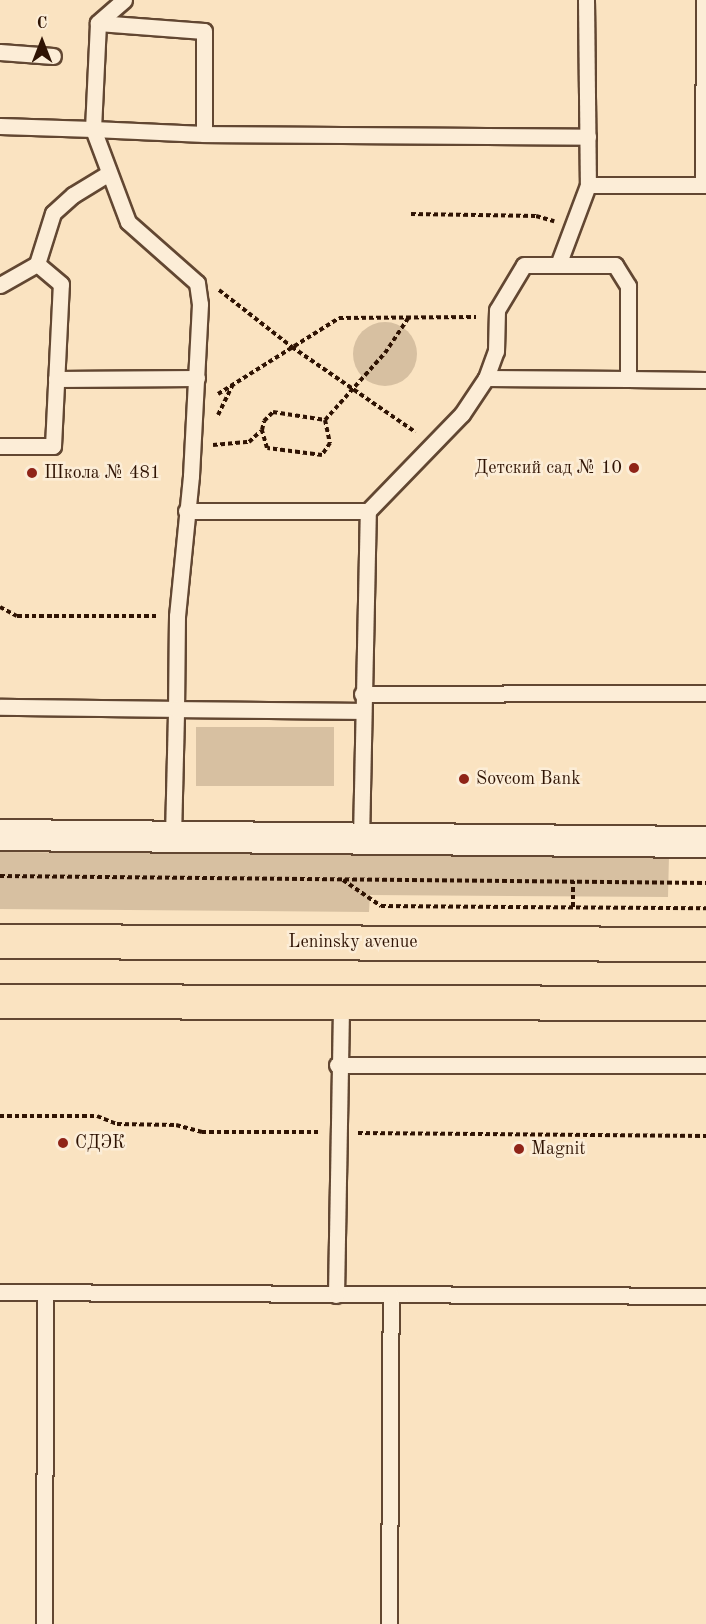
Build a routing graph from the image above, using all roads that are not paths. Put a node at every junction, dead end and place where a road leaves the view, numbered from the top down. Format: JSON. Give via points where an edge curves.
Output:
{"nodes":[{"id":1,"x":124,"y":0,"type":"edge"},
{"id":2,"x":586,"y":0,"type":"edge"},
{"id":3,"x":704,"y":0,"type":"edge"},
{"id":4,"x":98,"y":23,"type":"junction"},
{"id":5,"x":0,"y":52,"type":"edge"},
{"id":6,"x":52,"y":56,"type":"dead end"},
{"id":7,"x":0,"y":126,"type":"edge"},
{"id":8,"x":93,"y":129,"type":"junction"},
{"id":9,"x":204,"y":134,"type":"junction"},
{"id":10,"x":588,"y":137,"type":"junction"},
{"id":11,"x":109,"y":173,"type":"junction"},
{"id":12,"x":588,"y":185,"type":"junction"},
{"id":13,"x":704,"y":185,"type":"edge"},
{"id":14,"x":37,"y":264,"type":"junction"},
{"id":15,"x":558,"y":265,"type":"junction"},
{"id":16,"x":0,"y":285,"type":"edge"},
{"id":17,"x":197,"y":378,"type":"junction"},
{"id":18,"x":486,"y":378,"type":"junction"},
{"id":19,"x":56,"y":379,"type":"junction"},
{"id":20,"x":628,"y":379,"type":"junction"},
{"id":21,"x":706,"y":380,"type":"edge"},
{"id":22,"x":0,"y":446,"type":"edge"},
{"id":23,"x":186,"y":511,"type":"junction"},
{"id":24,"x":368,"y":511,"type":"junction"},
{"id":25,"x":706,"y":693,"type":"edge"},
{"id":26,"x":362,"y":694,"type":"junction"},
{"id":27,"x":0,"y":707,"type":"edge"},
{"id":28,"x":176,"y":708,"type":"junction"},
{"id":29,"x":362,"y":711,"type":"junction"},
{"id":30,"x":0,"y":835,"type":"edge"},
{"id":31,"x":173,"y":836,"type":"junction"},
{"id":32,"x":361,"y":839,"type":"junction"},
{"id":33,"x":706,"y":842,"type":"edge"},
{"id":34,"x":0,"y":941,"type":"edge"},
{"id":35,"x":706,"y":944,"type":"edge"},
{"id":36,"x":0,"y":1001,"type":"edge"},
{"id":37,"x":341,"y":1002,"type":"junction"},
{"id":38,"x":706,"y":1003,"type":"edge"},
{"id":39,"x":337,"y":1065,"type":"junction"},
{"id":40,"x":706,"y":1065,"type":"edge"},
{"id":41,"x":0,"y":1292,"type":"edge"},
{"id":42,"x":45,"y":1292,"type":"junction"},
{"id":43,"x":336,"y":1295,"type":"junction"},
{"id":44,"x":391,"y":1295,"type":"junction"},
{"id":45,"x":706,"y":1296,"type":"edge"},
{"id":46,"x":44,"y":1624,"type":"edge"},
{"id":47,"x":389,"y":1624,"type":"edge"}],
"edges":[{"from":1,"to":4,"type":"lane"},
{"from":2,"to":10,"type":"lane"},
{"from":3,"to":13,"type":"lane"},
{"from":4,"to":8,"type":"lane"},
{"from":4,"to":9,"type":"lane","via":[[204,31]]},
{"from":5,"to":6,"type":"lane"},
{"from":7,"to":8,"type":"lane"},
{"from":8,"to":9,"type":"lane"},
{"from":8,"to":11,"type":"lane"},
{"from":9,"to":10,"type":"lane"},
{"from":10,"to":12,"type":"lane"},
{"from":11,"to":14,"type":"lane","via":[[73,195],[53,213]]},
{"from":11,"to":17,"type":"lane","via":[[128,222],[197,283]]},
{"from":12,"to":13,"type":"lane"},
{"from":12,"to":15,"type":"lane"},
{"from":14,"to":16,"type":"lane"},
{"from":14,"to":19,"type":"lane","via":[[61,284]]},
{"from":15,"to":18,"type":"lane","via":[[524,265],[497,310],[496,351]]},
{"from":15,"to":20,"type":"lane","via":[[615,265],[628,286]]},
{"from":17,"to":19,"type":"lane"},
{"from":17,"to":23,"type":"lane"},
{"from":18,"to":20,"type":"lane"},
{"from":18,"to":24,"type":"lane","via":[[462,414]]},
{"from":19,"to":22,"type":"lane","via":[[53,446]]},
{"from":20,"to":21,"type":"lane"},
{"from":23,"to":24,"type":"lane"},
{"from":23,"to":28,"type":"lane","via":[[177,616]]},
{"from":24,"to":26,"type":"lane"},
{"from":25,"to":26,"type":"lane"},
{"from":26,"to":29,"type":"lane"},
{"from":27,"to":28,"type":"lane"},
{"from":28,"to":29,"type":"lane"},
{"from":28,"to":31,"type":"lane"},
{"from":29,"to":32,"type":"lane"},
{"from":30,"to":31,"type":"street"},
{"from":31,"to":32,"type":"street"},
{"from":32,"to":33,"type":"street"},
{"from":34,"to":35,"type":"main road","name":"Leninsky avenue"},
{"from":36,"to":37,"type":"main road"},
{"from":37,"to":38,"type":"main road"},
{"from":37,"to":39,"type":"lane"},
{"from":39,"to":40,"type":"lane"},
{"from":39,"to":43,"type":"lane"},
{"from":41,"to":42,"type":"lane"},
{"from":42,"to":43,"type":"lane"},
{"from":42,"to":46,"type":"lane"},
{"from":43,"to":44,"type":"lane"},
{"from":44,"to":45,"type":"lane"},
{"from":44,"to":47,"type":"lane"}]}
